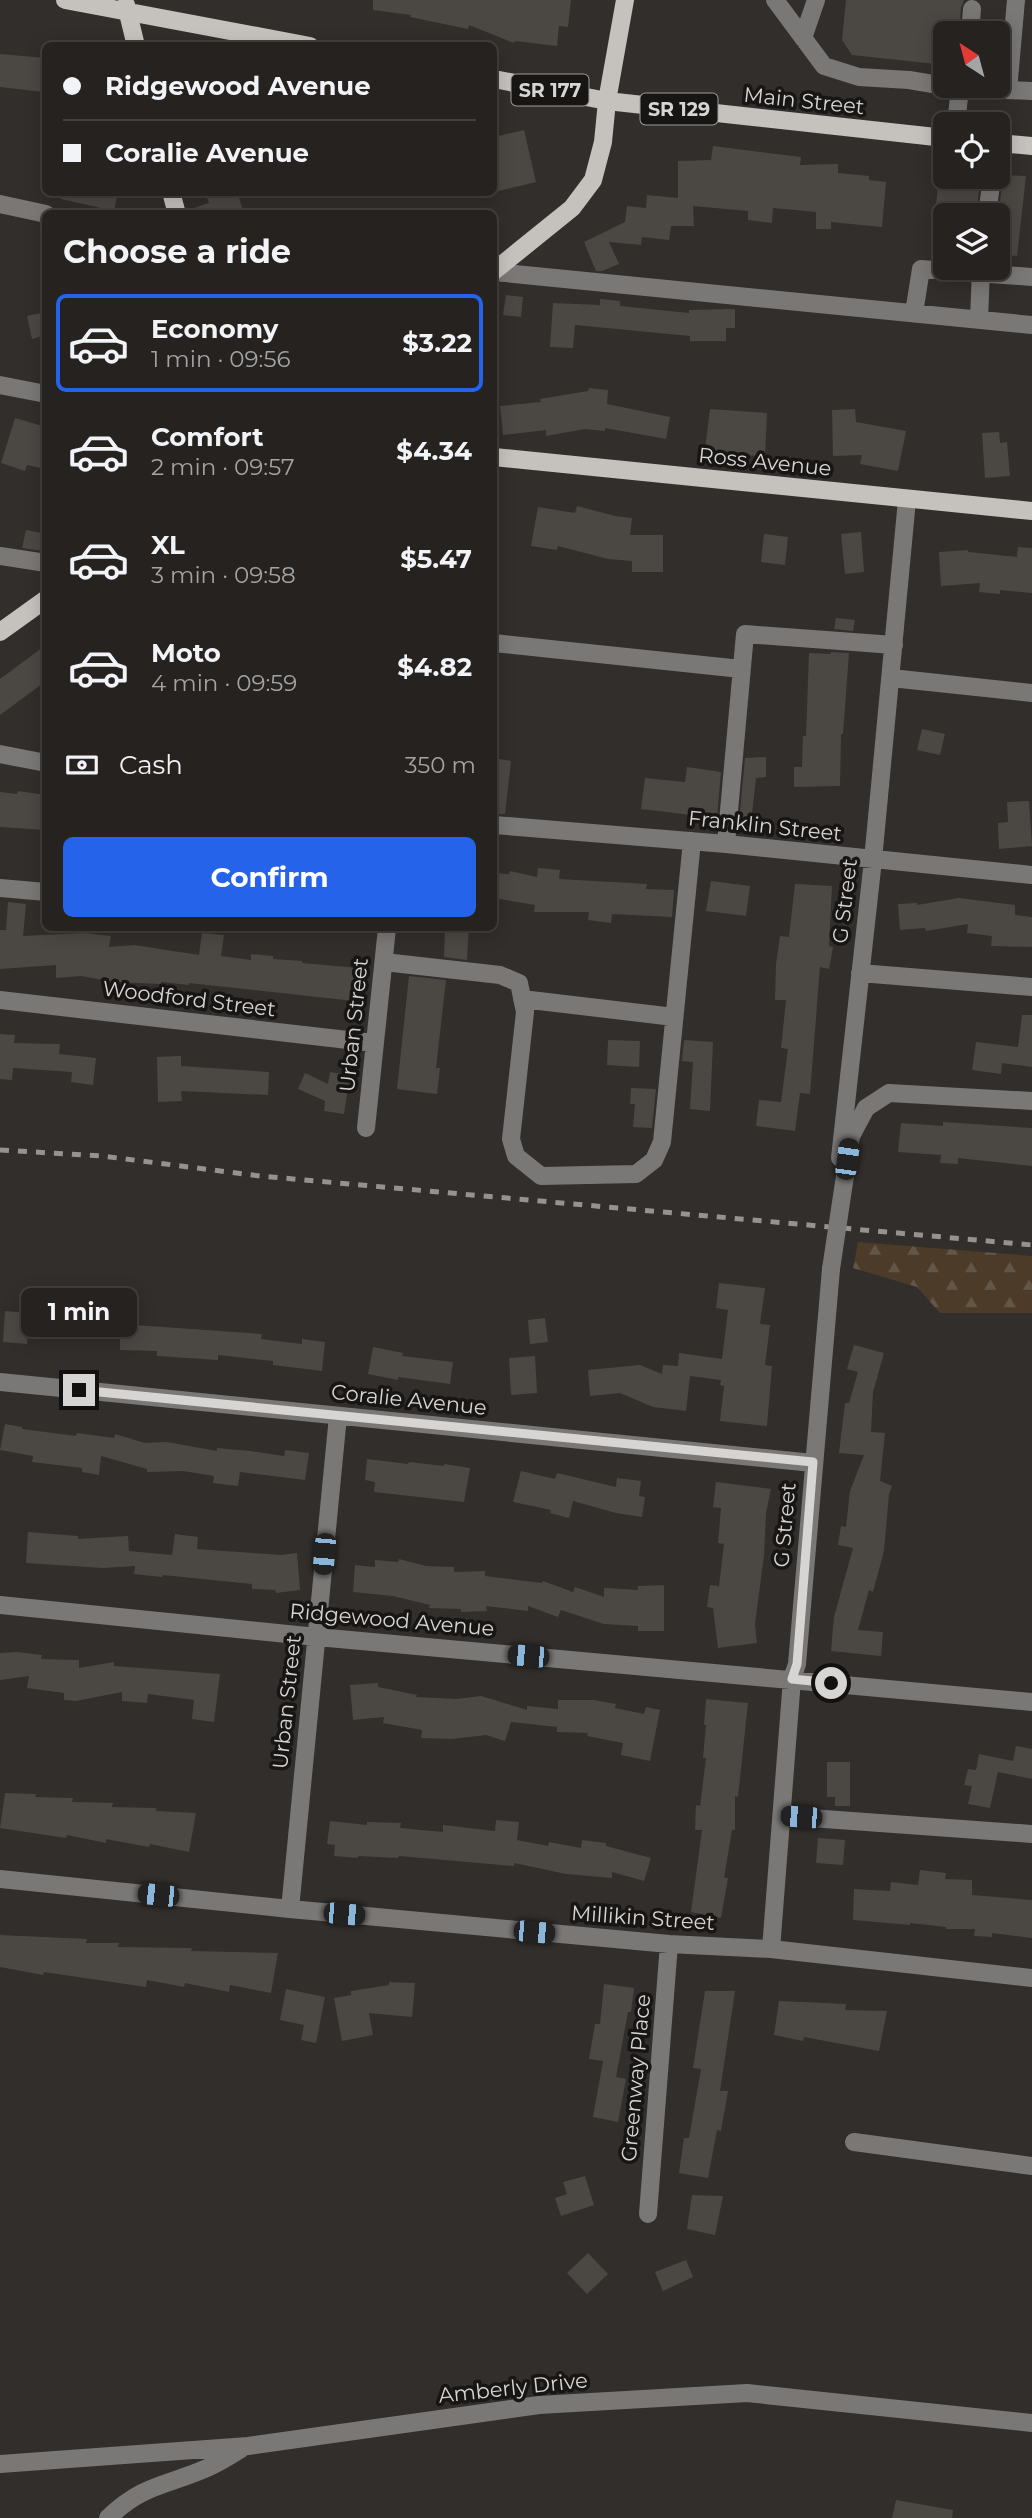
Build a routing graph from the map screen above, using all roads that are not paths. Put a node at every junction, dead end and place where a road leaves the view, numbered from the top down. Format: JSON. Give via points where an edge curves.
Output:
{"nodes":[{"id":1,"x":65,"y":0,"type":"edge"},
{"id":2,"x":625,"y":0,"type":"edge"},
{"id":3,"x":775,"y":0,"type":"edge"},
{"id":4,"x":816,"y":0,"type":"edge"},
{"id":5,"x":1021,"y":3,"type":"edge"},
{"id":6,"x":126,"y":6,"type":"edge"},
{"id":7,"x":972,"y":9,"type":"dead end"},
{"id":8,"x":971,"y":21,"type":"edge"},
{"id":9,"x":803,"y":38,"type":"junction"},
{"id":10,"x":135,"y":42,"type":"edge"},
{"id":11,"x":292,"y":42,"type":"edge"},
{"id":12,"x":1010,"y":77,"type":"edge"},
{"id":13,"x":497,"y":80,"type":"edge"},
{"id":14,"x":933,"y":84,"type":"edge"},
{"id":15,"x":1010,"y":90,"type":"edge"},
{"id":16,"x":1032,"y":91,"type":"edge"},
{"id":17,"x":607,"y":101,"type":"junction"},
{"id":18,"x":933,"y":137,"type":"edge"},
{"id":19,"x":1010,"y":144,"type":"edge"},
{"id":20,"x":1032,"y":146,"type":"edge"},
{"id":21,"x":0,"y":204,"type":"edge"},
{"id":22,"x":42,"y":213,"type":"edge"},
{"id":23,"x":933,"y":269,"type":"edge"},
{"id":24,"x":497,"y":270,"type":"edge"},
{"id":25,"x":497,"y":272,"type":"edge"},
{"id":26,"x":1010,"y":274,"type":"edge"},
{"id":27,"x":1032,"y":277,"type":"edge"},
{"id":28,"x":981,"y":280,"type":"edge"},
{"id":29,"x":914,"y":313,"type":"junction"},
{"id":30,"x":979,"y":320,"type":"junction"},
{"id":31,"x":1032,"y":325,"type":"edge"},
{"id":32,"x":0,"y":385,"type":"edge"},
{"id":33,"x":42,"y":393,"type":"edge"},
{"id":34,"x":497,"y":457,"type":"edge"},
{"id":35,"x":907,"y":500,"type":"junction"},
{"id":36,"x":1032,"y":511,"type":"edge"},
{"id":37,"x":0,"y":556,"type":"edge"},
{"id":38,"x":42,"y":562,"type":"edge"},
{"id":39,"x":42,"y":602,"type":"edge"},
{"id":40,"x":0,"y":632,"type":"edge"},
{"id":41,"x":497,"y":643,"type":"edge"},
{"id":42,"x":894,"y":645,"type":"junction"},
{"id":43,"x":741,"y":668,"type":"junction"},
{"id":44,"x":891,"y":678,"type":"junction"},
{"id":45,"x":1032,"y":693,"type":"edge"},
{"id":46,"x":0,"y":754,"type":"edge"},
{"id":47,"x":42,"y":762,"type":"edge"},
{"id":48,"x":497,"y":825,"type":"edge"},
{"id":49,"x":692,"y":841,"type":"junction"},
{"id":50,"x":726,"y":844,"type":"junction"},
{"id":51,"x":873,"y":860,"type":"junction"},
{"id":52,"x":1032,"y":875,"type":"edge"},
{"id":53,"x":0,"y":887,"type":"edge"},
{"id":54,"x":42,"y":892,"type":"edge"},
{"id":55,"x":387,"y":931,"type":"edge"},
{"id":56,"x":384,"y":962,"type":"junction"},
{"id":57,"x":860,"y":974,"type":"junction"},
{"id":58,"x":1032,"y":987,"type":"edge"},
{"id":59,"x":523,"y":999,"type":"junction"},
{"id":60,"x":0,"y":1000,"type":"edge"},
{"id":61,"x":674,"y":1017,"type":"junction"},
{"id":62,"x":374,"y":1043,"type":"junction"},
{"id":63,"x":1032,"y":1101,"type":"edge"},
{"id":64,"x":366,"y":1128,"type":"dead end"},
{"id":65,"x":837,"y":1182,"type":"dead end"},
{"id":66,"x":0,"y":1382,"type":"edge"},
{"id":67,"x":338,"y":1416,"type":"junction"},
{"id":68,"x":813,"y":1462,"type":"junction"},
{"id":69,"x":0,"y":1605,"type":"edge"},
{"id":70,"x":317,"y":1637,"type":"junction"},
{"id":71,"x":792,"y":1679,"type":"junction"},
{"id":72,"x":1032,"y":1702,"type":"edge"},
{"id":73,"x":783,"y":1816,"type":"junction"},
{"id":74,"x":1032,"y":1834,"type":"edge"},
{"id":75,"x":0,"y":1879,"type":"edge"},
{"id":76,"x":290,"y":1909,"type":"junction"},
{"id":77,"x":669,"y":1944,"type":"junction"},
{"id":78,"x":772,"y":1949,"type":"junction"},
{"id":79,"x":1032,"y":1978,"type":"edge"},
{"id":80,"x":853,"y":2142,"type":"dead end"},
{"id":81,"x":1032,"y":2166,"type":"edge"},
{"id":82,"x":648,"y":2214,"type":"dead end"},
{"id":83,"x":1032,"y":2423,"type":"edge"},
{"id":84,"x":247,"y":2446,"type":"junction"},
{"id":85,"x":0,"y":2464,"type":"edge"},
{"id":86,"x":108,"y":2518,"type":"edge"}],
"edges":[{"from":1,"to":6,"type":"main road"},
{"from":2,"to":17,"type":"main road"},
{"from":3,"to":9,"type":"street"},
{"from":4,"to":9,"type":"street"},
{"from":5,"to":12,"type":"street"},
{"from":6,"to":10,"type":"main road"},
{"from":6,"to":11,"type":"main road"},
{"from":7,"to":8,"type":"street"},
{"from":9,"to":14,"type":"street","via":[[824,66],[837,71]]},
{"from":13,"to":17,"type":"main road","name":"Main Street","number":"SR 177"},
{"from":15,"to":16,"type":"street"},
{"from":17,"to":18,"type":"main road","name":"Main Street","number":"SR 129"},
{"from":17,"to":24,"type":"main road","via":[[593,180],[572,208]]},
{"from":19,"to":20,"type":"main road"},
{"from":21,"to":22,"type":"street"},
{"from":23,"to":29,"type":"street","via":[[921,269]]},
{"from":25,"to":29,"type":"street"},
{"from":26,"to":27,"type":"street"},
{"from":28,"to":30,"type":"street"},
{"from":29,"to":30,"type":"street"},
{"from":30,"to":31,"type":"street"},
{"from":32,"to":33,"type":"street"},
{"from":34,"to":35,"type":"main road","name":"Ross Avenue"},
{"from":35,"to":36,"type":"main road","name":"Ross Avenue"},
{"from":35,"to":42,"type":"street","name":"G Street"},
{"from":37,"to":38,"type":"street"},
{"from":39,"to":40,"type":"main road"},
{"from":41,"to":43,"type":"street"},
{"from":42,"to":43,"type":"street","via":[[745,634]]},
{"from":42,"to":44,"type":"street","name":"G Street"},
{"from":43,"to":50,"type":"street"},
{"from":44,"to":45,"type":"street"},
{"from":44,"to":51,"type":"street","name":"G Street"},
{"from":46,"to":47,"type":"street"},
{"from":48,"to":49,"type":"street","name":"Franklin Street"},
{"from":49,"to":50,"type":"street","name":"Franklin Street"},
{"from":49,"to":61,"type":"street"},
{"from":50,"to":51,"type":"street","name":"Franklin Street"},
{"from":51,"to":52,"type":"street","name":"Franklin Street"},
{"from":51,"to":57,"type":"street","name":"G Street"},
{"from":53,"to":54,"type":"street"},
{"from":55,"to":56,"type":"street","name":"Urban Street"},
{"from":56,"to":59,"type":"street","via":[[500,975],[519,984]]},
{"from":56,"to":62,"type":"street","name":"Urban Street"},
{"from":57,"to":58,"type":"street"},
{"from":57,"to":65,"type":"street","name":"G Street"},
{"from":59,"to":61,"type":"street"},
{"from":59,"to":61,"type":"street","via":[[511,1139],[516,1156],[541,1176],[636,1174],[654,1160],[662,1142]]},
{"from":60,"to":62,"type":"street","name":"Woodford Street"},
{"from":62,"to":64,"type":"street","name":"Urban Street"},
{"from":63,"to":68,"type":"street","name":"G Street","bridge":true,"via":[[889,1093],[866,1108],[850,1136],[831,1269]]},
{"from":66,"to":67,"type":"street","name":"Coralie Avenue"},
{"from":67,"to":68,"type":"street","name":"Coralie Avenue"},
{"from":67,"to":70,"type":"street","name":"Urban Street"},
{"from":68,"to":71,"type":"street","name":"G Street","via":[[797,1664]]},
{"from":69,"to":70,"type":"street","name":"Ridgewood Avenue"},
{"from":70,"to":71,"type":"street","name":"Ridgewood Avenue"},
{"from":70,"to":76,"type":"street","name":"Urban Street"},
{"from":71,"to":72,"type":"street","name":"Ridgewood Avenue"},
{"from":71,"to":73,"type":"street","name":"G Street"},
{"from":73,"to":74,"type":"street"},
{"from":73,"to":78,"type":"street","name":"G Street"},
{"from":75,"to":76,"type":"street","name":"Millikin Street"},
{"from":76,"to":77,"type":"street","name":"Millikin Street"},
{"from":77,"to":78,"type":"street","name":"Millikin Street"},
{"from":77,"to":82,"type":"street","name":"Greenway Place"},
{"from":78,"to":79,"type":"street","name":"Millikin Street"},
{"from":80,"to":81,"type":"street"},
{"from":83,"to":84,"type":"street","name":"Amberly Drive","via":[[747,2393],[539,2405]]},
{"from":84,"to":85,"type":"street","name":"Amberly Drive"},
{"from":84,"to":86,"type":"street","via":[[208,2468],[147,2489]]}]}
